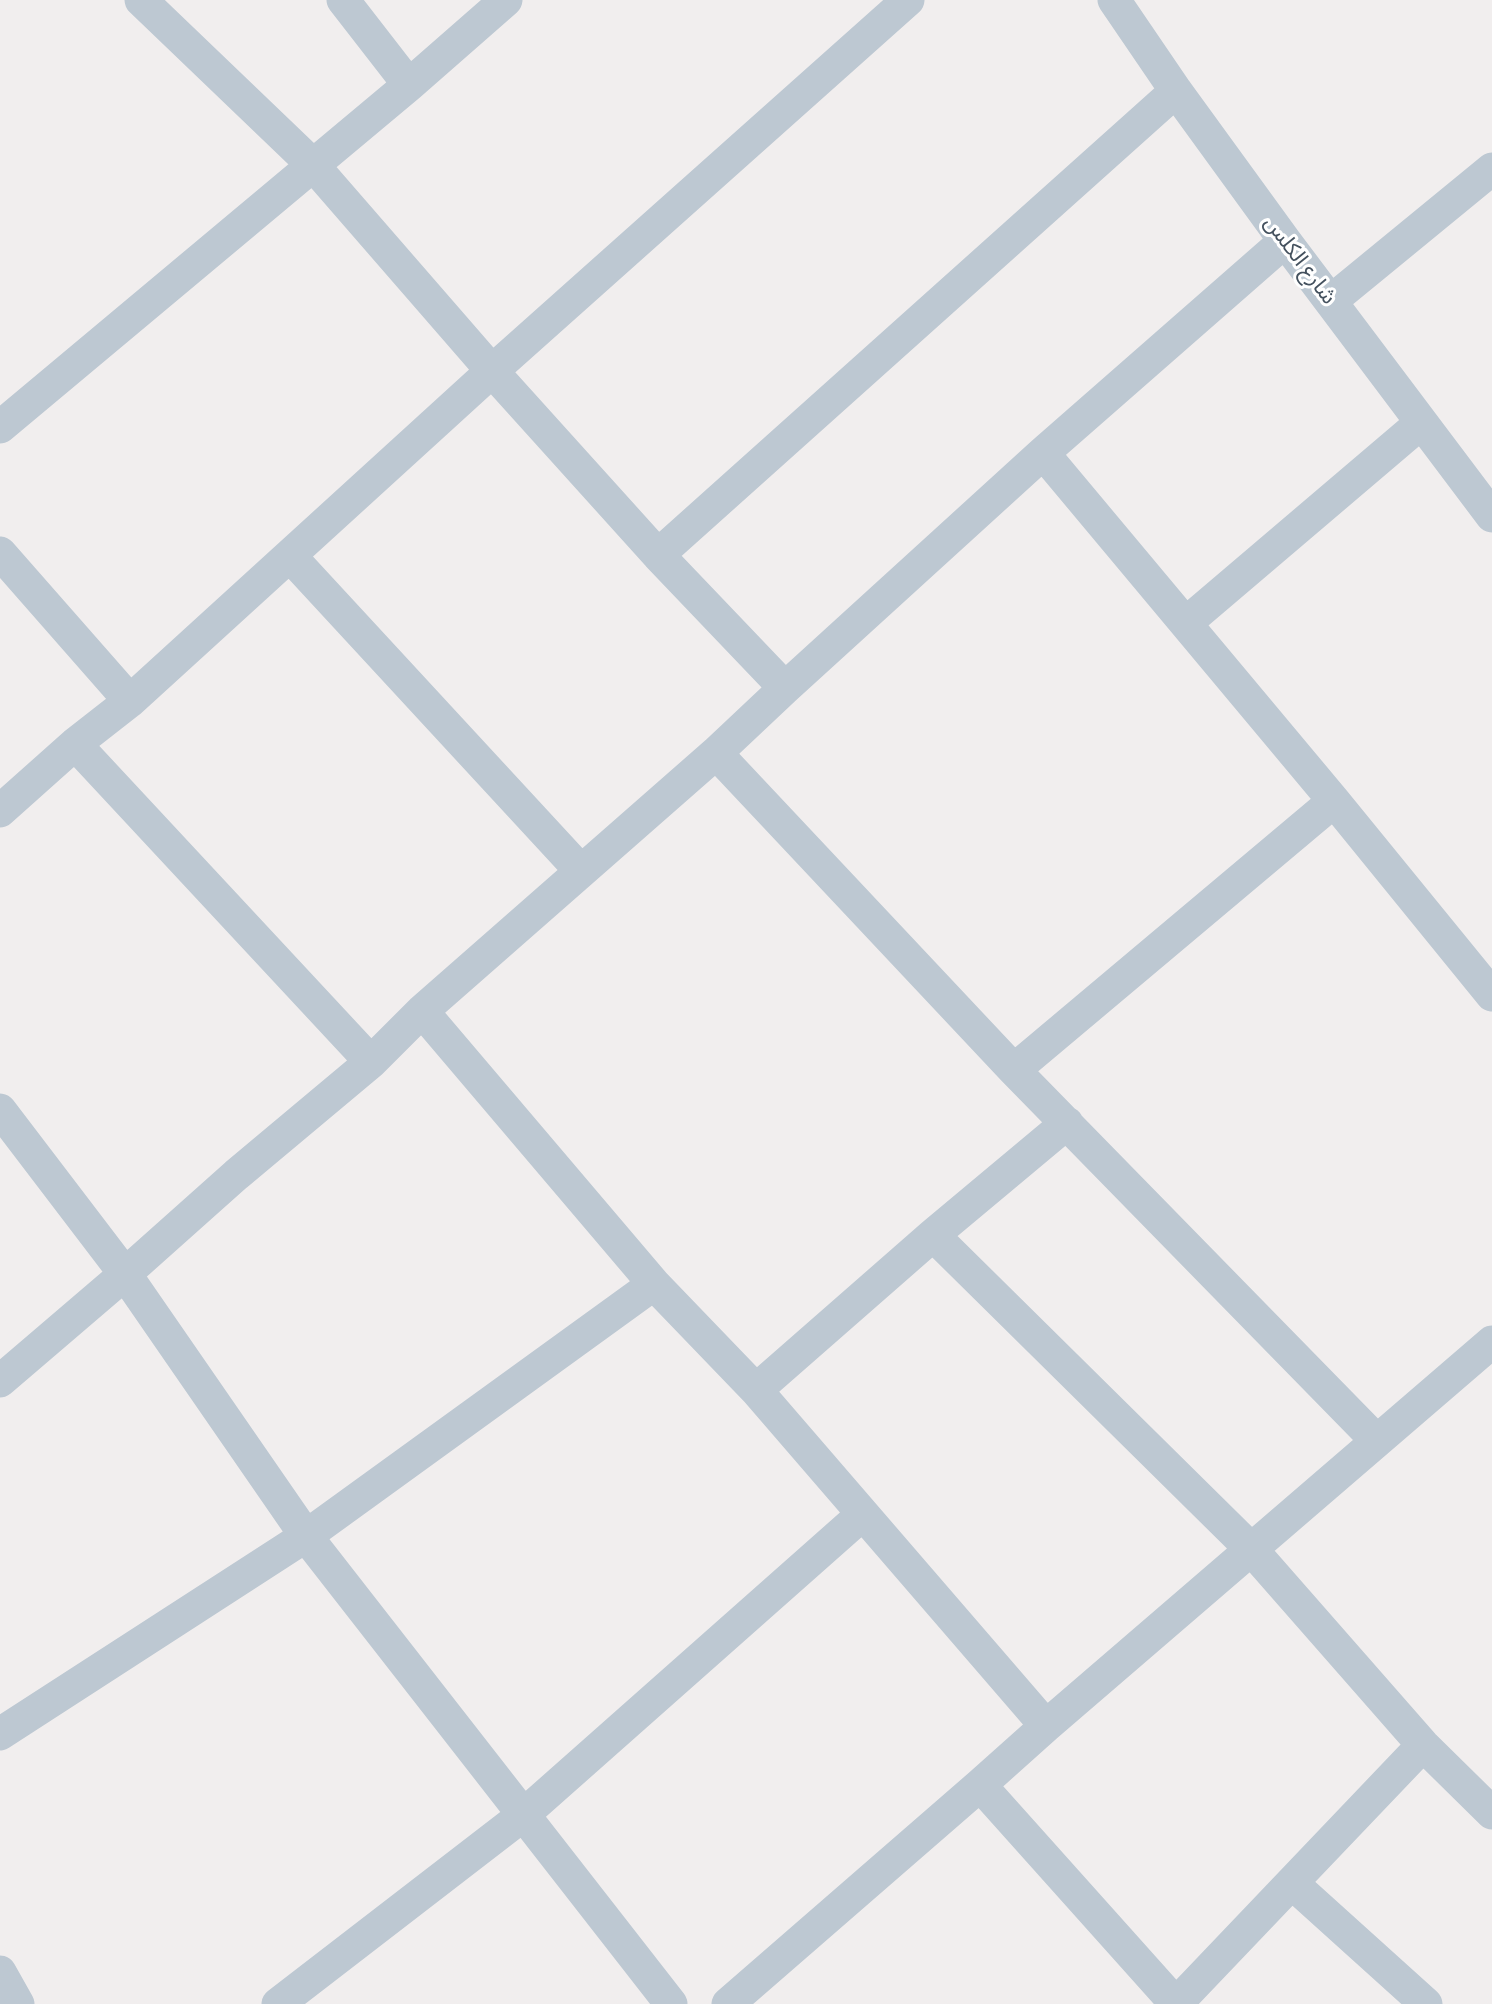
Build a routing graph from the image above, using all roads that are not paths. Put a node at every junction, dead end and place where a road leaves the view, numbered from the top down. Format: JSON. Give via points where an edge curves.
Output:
{"nodes":[{"id":1,"x":141,"y":0,"type":"edge"},
{"id":2,"x":343,"y":0,"type":"edge"},
{"id":3,"x":506,"y":0,"type":"edge"},
{"id":4,"x":908,"y":0,"type":"edge"},
{"id":5,"x":1125,"y":4,"type":"edge"},
{"id":6,"x":409,"y":85,"type":"junction"},
{"id":7,"x":1176,"y":91,"type":"junction"},
{"id":8,"x":313,"y":165,"type":"junction"},
{"id":9,"x":1492,"y":169,"type":"edge"},
{"id":10,"x":1285,"y":241,"type":"junction"},
{"id":11,"x":1331,"y":301,"type":"junction"},
{"id":12,"x":492,"y":371,"type":"junction"},
{"id":13,"x":1420,"y":423,"type":"junction"},
{"id":14,"x":1,"y":425,"type":"edge"},
{"id":15,"x":1043,"y":453,"type":"junction"},
{"id":16,"x":1492,"y":516,"type":"edge"},
{"id":17,"x":0,"y":553,"type":"edge"},
{"id":18,"x":658,"y":555,"type":"junction"},
{"id":19,"x":290,"y":556,"type":"junction"},
{"id":20,"x":1186,"y":623,"type":"junction"},
{"id":21,"x":785,"y":688,"type":"junction"},
{"id":22,"x":130,"y":701,"type":"junction"},
{"id":23,"x":75,"y":744,"type":"junction"},
{"id":24,"x":716,"y":753,"type":"junction"},
{"id":25,"x":1334,"y":801,"type":"junction"},
{"id":26,"x":0,"y":811,"type":"edge"},
{"id":27,"x":581,"y":871,"type":"junction"},
{"id":28,"x":1492,"y":995,"type":"edge"},
{"id":29,"x":422,"y":1011,"type":"junction"},
{"id":30,"x":371,"y":1062,"type":"junction"},
{"id":31,"x":1014,"y":1070,"type":"junction"},
{"id":32,"x":0,"y":1110,"type":"edge"},
{"id":33,"x":1066,"y":1123,"type":"junction"},
{"id":34,"x":933,"y":1235,"type":"junction"},
{"id":35,"x":125,"y":1274,"type":"junction"},
{"id":36,"x":654,"y":1284,"type":"junction"},
{"id":37,"x":1492,"y":1342,"type":"edge"},
{"id":38,"x":0,"y":1381,"type":"edge"},
{"id":39,"x":756,"y":1390,"type":"junction"},
{"id":40,"x":1376,"y":1440,"type":"junction"},
{"id":41,"x":863,"y":1514,"type":"junction"},
{"id":42,"x":306,"y":1536,"type":"junction"},
{"id":43,"x":1252,"y":1550,"type":"junction"},
{"id":44,"x":1046,"y":1726,"type":"junction"},
{"id":45,"x":0,"y":1734,"type":"edge"},
{"id":46,"x":1423,"y":1745,"type":"junction"},
{"id":47,"x":980,"y":1785,"type":"junction"},
{"id":48,"x":1492,"y":1813,"type":"edge"},
{"id":49,"x":522,"y":1816,"type":"junction"},
{"id":50,"x":1293,"y":1884,"type":"junction"},
{"id":51,"x":0,"y":1972,"type":"edge"},
{"id":52,"x":18,"y":2004,"type":"edge"},
{"id":53,"x":278,"y":2004,"type":"edge"},
{"id":54,"x":671,"y":2004,"type":"edge"},
{"id":55,"x":728,"y":2004,"type":"edge"},
{"id":56,"x":1426,"y":2004,"type":"edge"}],
"edges":[{"from":1,"to":8,"type":"street"},
{"from":2,"to":6,"type":"street"},
{"from":3,"to":6,"type":"street"},
{"from":4,"to":12,"type":"street"},
{"from":5,"to":7,"type":"street","name":"شارع الكلس"},
{"from":6,"to":8,"type":"street"},
{"from":7,"to":10,"type":"street","name":"شارع الكلس"},
{"from":7,"to":18,"type":"street"},
{"from":8,"to":12,"type":"street"},
{"from":8,"to":14,"type":"street"},
{"from":9,"to":11,"type":"street"},
{"from":10,"to":11,"type":"street","name":"شارع الكلس"},
{"from":10,"to":15,"type":"street"},
{"from":11,"to":13,"type":"street","name":"شارع الكلس"},
{"from":12,"to":18,"type":"street"},
{"from":12,"to":19,"type":"street"},
{"from":13,"to":16,"type":"street","name":"شارع الكلس"},
{"from":13,"to":20,"type":"street"},
{"from":15,"to":20,"type":"street"},
{"from":15,"to":21,"type":"street"},
{"from":17,"to":22,"type":"street"},
{"from":18,"to":21,"type":"street"},
{"from":19,"to":22,"type":"street"},
{"from":19,"to":27,"type":"street"},
{"from":20,"to":25,"type":"street"},
{"from":21,"to":24,"type":"street"},
{"from":22,"to":23,"type":"street"},
{"from":23,"to":26,"type":"street"},
{"from":23,"to":30,"type":"street"},
{"from":24,"to":27,"type":"street"},
{"from":24,"to":31,"type":"street"},
{"from":25,"to":28,"type":"street"},
{"from":25,"to":31,"type":"street"},
{"from":27,"to":29,"type":"street"},
{"from":29,"to":30,"type":"street"},
{"from":29,"to":36,"type":"street"},
{"from":30,"to":35,"type":"street"},
{"from":31,"to":33,"type":"street"},
{"from":32,"to":35,"type":"street"},
{"from":33,"to":34,"type":"street"},
{"from":33,"to":40,"type":"street"},
{"from":34,"to":39,"type":"street"},
{"from":34,"to":43,"type":"street"},
{"from":35,"to":38,"type":"street"},
{"from":35,"to":42,"type":"street"},
{"from":36,"to":39,"type":"street"},
{"from":36,"to":42,"type":"street"},
{"from":37,"to":40,"type":"street"},
{"from":39,"to":41,"type":"street"},
{"from":40,"to":43,"type":"street"},
{"from":41,"to":44,"type":"street"},
{"from":41,"to":49,"type":"street"},
{"from":42,"to":45,"type":"street"},
{"from":42,"to":49,"type":"street"},
{"from":43,"to":44,"type":"street"},
{"from":43,"to":46,"type":"street"},
{"from":44,"to":47,"type":"street"},
{"from":46,"to":48,"type":"street"},
{"from":46,"to":50,"type":"street"},
{"from":47,"to":50,"type":"street","via":[[1176,2004]]},
{"from":47,"to":55,"type":"street"},
{"from":49,"to":53,"type":"street"},
{"from":49,"to":54,"type":"street"},
{"from":50,"to":56,"type":"street"},
{"from":51,"to":52,"type":"street"}]}
